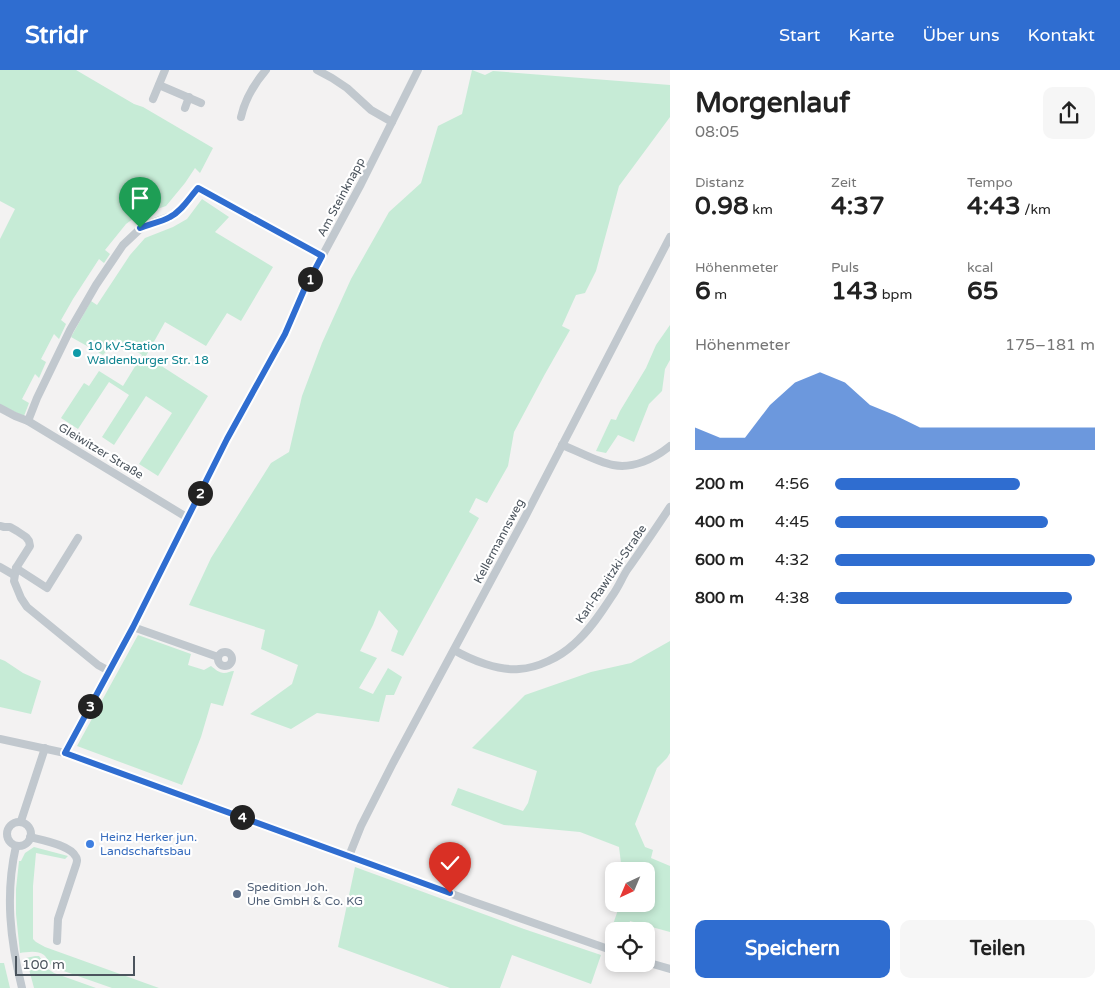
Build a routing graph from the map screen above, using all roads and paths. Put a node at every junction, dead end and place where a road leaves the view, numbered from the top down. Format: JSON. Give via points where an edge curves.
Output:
{"nodes":[{"id":1,"x":165,"y":70,"type":"edge"},
{"id":2,"x":266,"y":70,"type":"edge"},
{"id":3,"x":317,"y":70,"type":"edge"},
{"id":4,"x":418,"y":70,"type":"edge"},
{"id":5,"x":159,"y":85,"type":"junction"},
{"id":6,"x":189,"y":98,"type":"junction"},
{"id":7,"x":152,"y":99,"type":"dead end"},
{"id":8,"x":201,"y":103,"type":"dead end"},
{"id":9,"x":184,"y":108,"type":"dead end"},
{"id":10,"x":241,"y":117,"type":"dead end"},
{"id":11,"x":392,"y":122,"type":"junction"},
{"id":12,"x":670,"y":237,"type":"edge"},
{"id":13,"x":322,"y":256,"type":"junction"},
{"id":14,"x":0,"y":408,"type":"edge"},
{"id":15,"x":28,"y":421,"type":"junction"},
{"id":16,"x":562,"y":445,"type":"junction"},
{"id":17,"x":670,"y":446,"type":"edge"},
{"id":18,"x":670,"y":507,"type":"edge"},
{"id":19,"x":188,"y":518,"type":"junction"},
{"id":20,"x":0,"y":526,"type":"edge"},
{"id":21,"x":78,"y":538,"type":"dead end"},
{"id":22,"x":0,"y":567,"type":"edge"},
{"id":23,"x":15,"y":572,"type":"junction"},
{"id":24,"x":133,"y":627,"type":"junction"},
{"id":25,"x":454,"y":650,"type":"junction"},
{"id":26,"x":218,"y":657,"type":"dead end"},
{"id":27,"x":109,"y":671,"type":"junction"},
{"id":28,"x":0,"y":739,"type":"edge"},
{"id":29,"x":45,"y":748,"type":"junction"},
{"id":30,"x":65,"y":753,"type":"junction"},
{"id":31,"x":21,"y":821,"type":"junction"},
{"id":32,"x":3,"y":832,"type":"edge"},
{"id":33,"x":30,"y":837,"type":"junction"},
{"id":34,"x":16,"y":846,"type":"junction"},
{"id":35,"x":349,"y":856,"type":"junction"},
{"id":36,"x":57,"y":941,"type":"dead end"},
{"id":37,"x":605,"y":948,"type":"edge"},
{"id":38,"x":655,"y":965,"type":"edge"},
{"id":39,"x":670,"y":969,"type":"edge"},
{"id":40,"x":22,"y":988,"type":"edge"}],
"edges":[{"from":1,"to":5,"type":"street"},
{"from":2,"to":10,"type":"street","via":[[248,96]]},
{"from":3,"to":11,"type":"street"},
{"from":4,"to":11,"type":"street","name":"Am Steinknapp"},
{"from":5,"to":6,"type":"street"},
{"from":5,"to":7,"type":"street"},
{"from":6,"to":8,"type":"street"},
{"from":6,"to":9,"type":"street"},
{"from":11,"to":13,"type":"street","name":"Am Steinknapp"},
{"from":12,"to":16,"type":"street","name":"Kellermannsweg"},
{"from":13,"to":15,"type":"street","via":[[198,188],[178,212],[140,228],[123,245],[70,330]]},
{"from":13,"to":19,"type":"street","name":"Am Steinknapp","via":[[285,334]]},
{"from":14,"to":15,"type":"street","name":"Gleiwitzer Straße"},
{"from":15,"to":19,"type":"street","name":"Gleiwitzer Straße"},
{"from":16,"to":17,"type":"street","via":[[613,465],[624,466],[644,462]]},
{"from":16,"to":25,"type":"street","name":"Kellermannsweg"},
{"from":18,"to":25,"type":"street","name":"Karl-Rawitzki-Straße","via":[[604,608],[582,636],[560,654],[534,666],[507,669]]},
{"from":19,"to":24,"type":"street","name":"Am Steinknapp"},
{"from":20,"to":23,"type":"street","via":[[17,530],[29,540],[30,546]]},
{"from":21,"to":23,"type":"street","via":[[47,588]]},
{"from":22,"to":23,"type":"street"},
{"from":23,"to":27,"type":"street","via":[[14,582],[27,607]]},
{"from":24,"to":26,"type":"street"},
{"from":24,"to":27,"type":"street","name":"Am Steinknapp"},
{"from":25,"to":35,"type":"street","name":"Kellermannsweg","via":[[361,826]]},
{"from":27,"to":30,"type":"street","name":"Am Steinknapp"},
{"from":28,"to":29,"type":"street"},
{"from":29,"to":30,"type":"street"},
{"from":29,"to":31,"type":"street"},
{"from":30,"to":35,"type":"street"},
{"from":31,"to":32,"type":"street","via":[[13,822]]},
{"from":31,"to":33,"type":"street","via":[[30,828]]},
{"from":32,"to":34,"type":"street"},
{"from":33,"to":34,"type":"street","via":[[24,845]]},
{"from":33,"to":36,"type":"street","via":[[70,850],[77,859],[58,919]]},
{"from":34,"to":40,"type":"street","via":[[10,916],[13,950]]},
{"from":35,"to":37,"type":"street"},
{"from":38,"to":39,"type":"street"}]}
